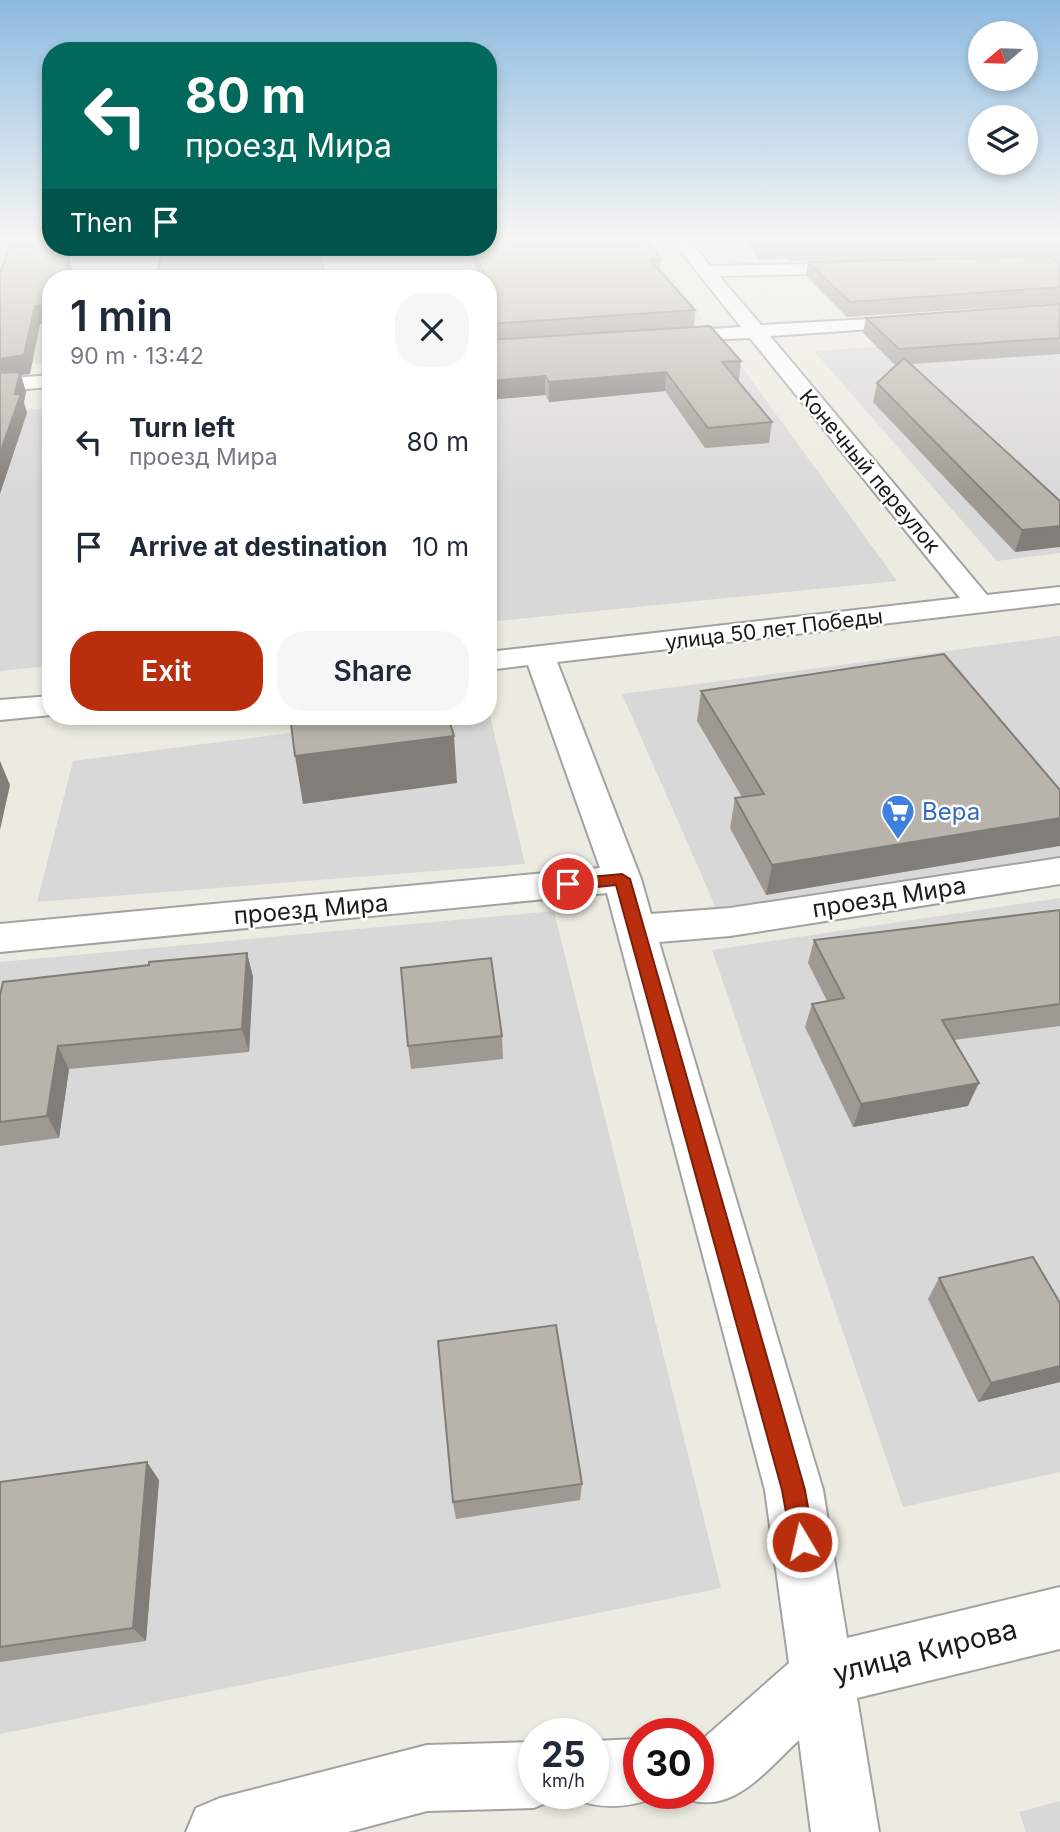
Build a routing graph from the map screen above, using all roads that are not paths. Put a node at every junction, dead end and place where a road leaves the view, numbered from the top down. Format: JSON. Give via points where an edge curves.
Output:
{"nodes":[{"id":1,"x":750,"y":325,"type":"edge"},
{"id":2,"x":837,"y":325,"type":"edge"},
{"id":3,"x":754,"y":331,"type":"junction"},
{"id":4,"x":648,"y":339,"type":"edge"},
{"id":5,"x":42,"y":382,"type":"edge"},
{"id":6,"x":0,"y":385,"type":"edge"},
{"id":7,"x":1060,"y":595,"type":"edge"},
{"id":8,"x":980,"y":604,"type":"junction"},
{"id":9,"x":540,"y":656,"type":"junction"},
{"id":10,"x":497,"y":660,"type":"edge"},
{"id":11,"x":42,"y":706,"type":"edge"},
{"id":12,"x":0,"y":710,"type":"edge"},
{"id":13,"x":1060,"y":871,"type":"edge"},
{"id":14,"x":622,"y":879,"type":"junction"},
{"id":15,"x":635,"y":930,"type":"junction"},
{"id":16,"x":0,"y":938,"type":"edge"},
{"id":17,"x":1060,"y":1618,"type":"edge"},
{"id":18,"x":823,"y":1675,"type":"junction"},
{"id":19,"x":714,"y":1770,"type":"edge"},
{"id":20,"x":518,"y":1775,"type":"edge"},
{"id":21,"x":219,"y":1832,"type":"edge"},
{"id":22,"x":845,"y":1832,"type":"edge"}],
"edges":[{"from":1,"to":3,"type":"street","name":"Конечный переулок"},
{"from":2,"to":3,"type":"street"},
{"from":3,"to":4,"type":"street"},
{"from":3,"to":8,"type":"street","name":"Конечный переулок"},
{"from":5,"to":6,"type":"street"},
{"from":7,"to":8,"type":"street","name":"улица 50 лет Победы"},
{"from":8,"to":9,"type":"street","name":"улица 50 лет Победы"},
{"from":9,"to":10,"type":"street","name":"улица 50 лет Победы"},
{"from":9,"to":14,"type":"street"},
{"from":11,"to":12,"type":"street"},
{"from":13,"to":15,"type":"street","name":"проезд Мира","via":[[730,922]]},
{"from":14,"to":15,"type":"street"},
{"from":14,"to":16,"type":"street","name":"проезд Мира"},
{"from":15,"to":18,"type":"street","via":[[794,1490]]},
{"from":17,"to":18,"type":"street","name":"улица Кирова"},
{"from":18,"to":19,"type":"street","name":"улица Кирова"},
{"from":18,"to":22,"type":"street"},
{"from":20,"to":21,"type":"street","via":[[427,1778]]}]}
